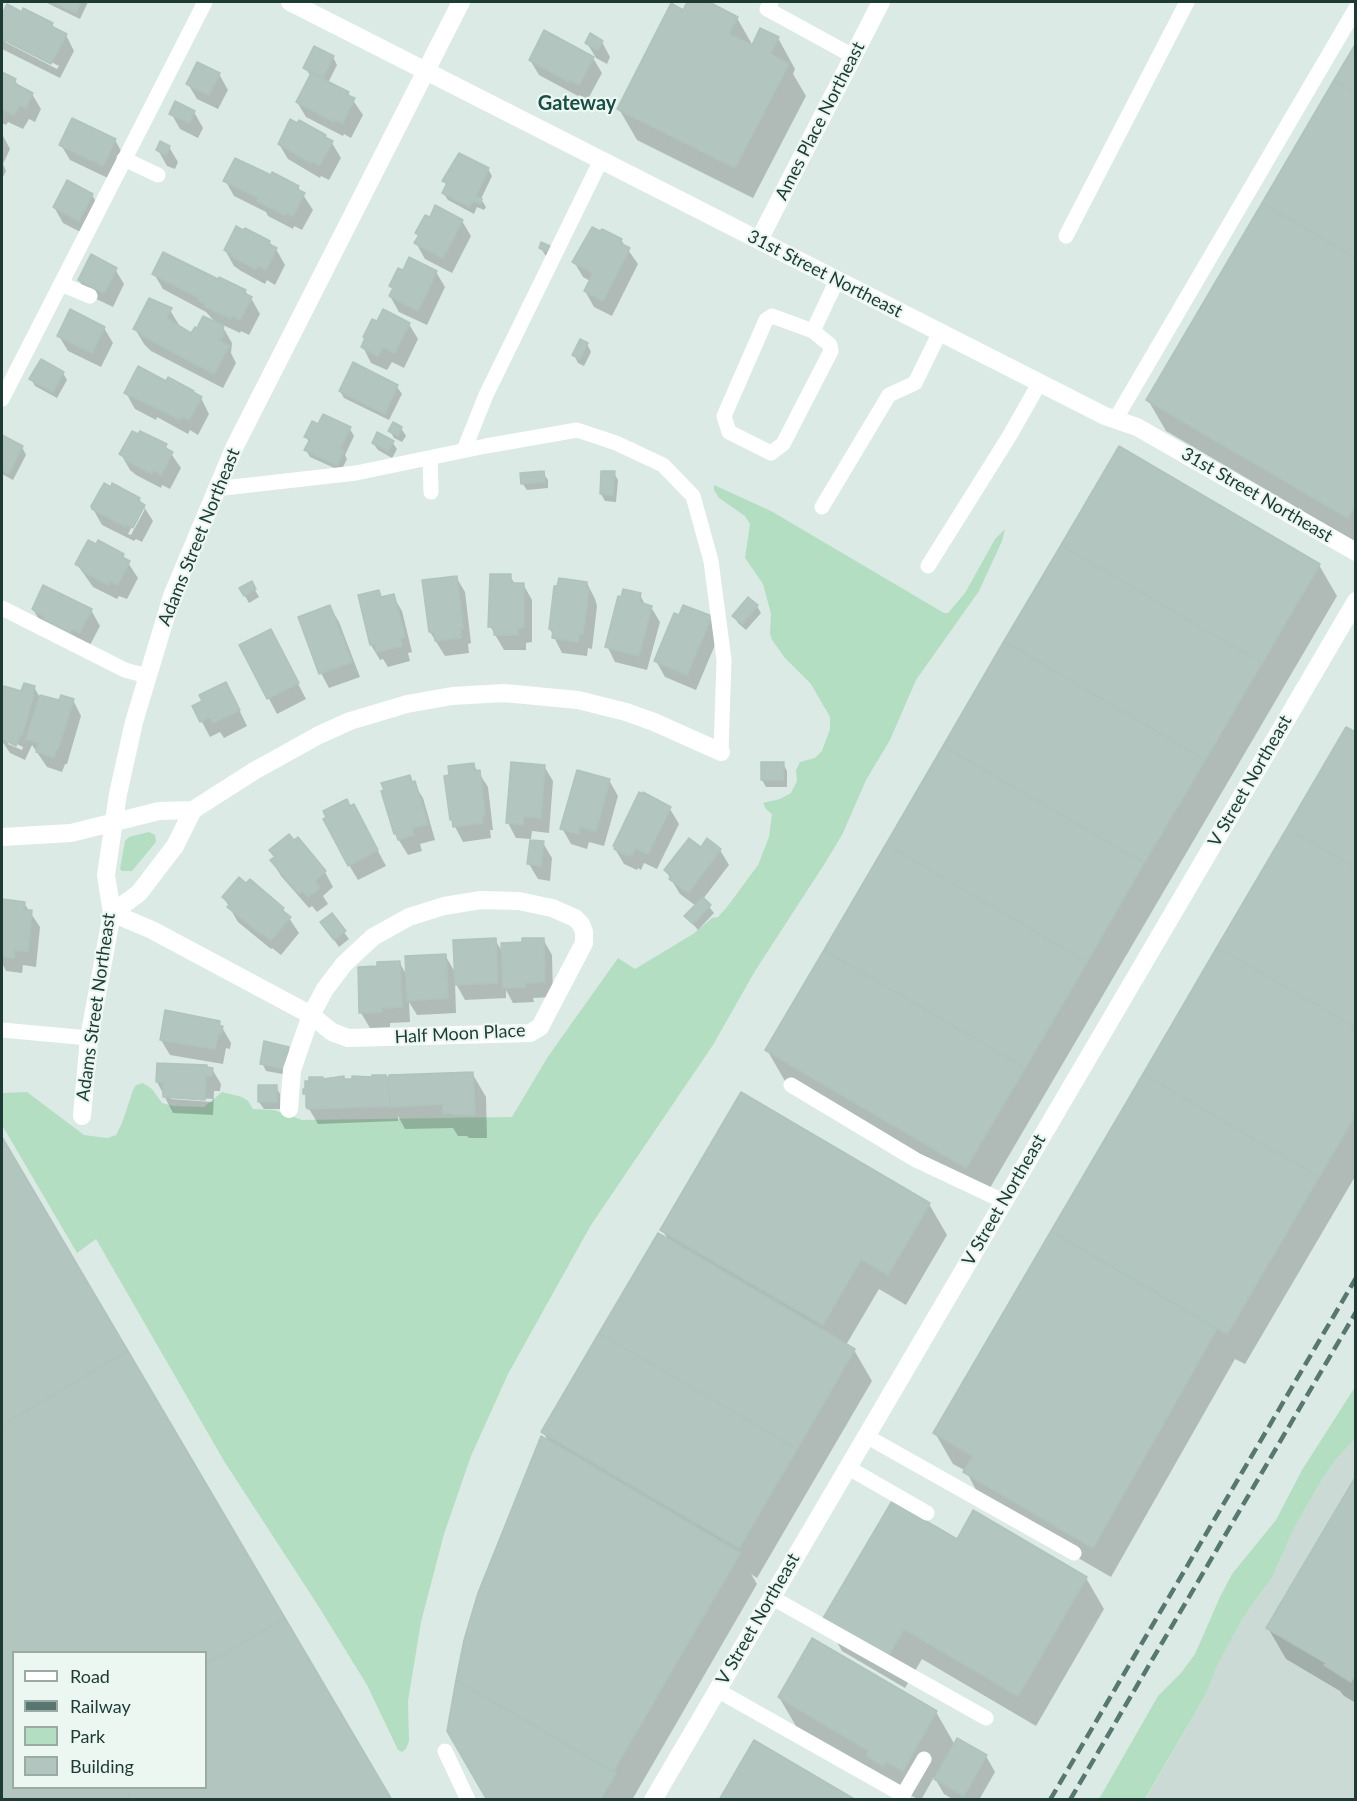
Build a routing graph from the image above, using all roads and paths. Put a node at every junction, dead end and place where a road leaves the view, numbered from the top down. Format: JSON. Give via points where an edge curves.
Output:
{"nodes":[{"id":1,"x":205,"y":2,"type":"edge"},
{"id":2,"x":461,"y":2,"type":"edge"},
{"id":3,"x":771,"y":2,"type":"edge"},
{"id":4,"x":881,"y":2,"type":"edge"},
{"id":5,"x":1187,"y":2,"type":"edge"},
{"id":6,"x":297,"y":3,"type":"edge"},
{"id":7,"x":1356,"y":8,"type":"edge"},
{"id":8,"x":853,"y":56,"type":"junction"},
{"id":9,"x":426,"y":71,"type":"junction"},
{"id":10,"x":124,"y":159,"type":"junction"},
{"id":11,"x":601,"y":160,"type":"junction"},
{"id":12,"x":158,"y":175,"type":"dead end"},
{"id":13,"x":1065,"y":236,"type":"dead end"},
{"id":14,"x":759,"y":240,"type":"junction"},
{"id":15,"x":837,"y":279,"type":"junction"},
{"id":16,"x":60,"y":284,"type":"junction"},
{"id":17,"x":90,"y":296,"type":"dead end"},
{"id":18,"x":813,"y":331,"type":"junction"},
{"id":19,"x":940,"y":332,"type":"junction"},
{"id":20,"x":1040,"y":382,"type":"junction"},
{"id":21,"x":2,"y":399,"type":"edge"},
{"id":22,"x":1115,"y":420,"type":"junction"},
{"id":23,"x":465,"y":450,"type":"junction"},
{"id":24,"x":430,"y":458,"type":"junction"},
{"id":25,"x":215,"y":489,"type":"junction"},
{"id":26,"x":431,"y":492,"type":"dead end"},
{"id":27,"x":822,"y":507,"type":"dead end"},
{"id":28,"x":1356,"y":552,"type":"edge"},
{"id":29,"x":928,"y":566,"type":"dead end"},
{"id":30,"x":1356,"y":601,"type":"edge"},
{"id":31,"x":2,"y":608,"type":"edge"},
{"id":32,"x":147,"y":676,"type":"junction"},
{"id":33,"x":721,"y":752,"type":"joint"},
{"id":34,"x":193,"y":810,"type":"junction"},
{"id":35,"x":112,"y":824,"type":"junction"},
{"id":36,"x":2,"y":837,"type":"edge"},
{"id":37,"x":112,"y":913,"type":"junction"},
{"id":38,"x":311,"y":1015,"type":"junction"},
{"id":39,"x":2,"y":1030,"type":"edge"},
{"id":40,"x":88,"y":1038,"type":"junction"},
{"id":41,"x":791,"y":1085,"type":"dead end"},
{"id":42,"x":289,"y":1110,"type":"dead end"},
{"id":43,"x":81,"y":1116,"type":"dead end"},
{"id":44,"x":1003,"y":1201,"type":"junction"},
{"id":45,"x":866,"y":1436,"type":"junction"},
{"id":46,"x":847,"y":1467,"type":"junction"},
{"id":47,"x":927,"y":1513,"type":"dead end"},
{"id":48,"x":1074,"y":1553,"type":"dead end"},
{"id":49,"x":771,"y":1597,"type":"junction"},
{"id":50,"x":717,"y":1690,"type":"junction"},
{"id":51,"x":986,"y":1718,"type":"dead end"},
{"id":52,"x":445,"y":1751,"type":"dead end"},
{"id":53,"x":924,"y":1759,"type":"dead end"},
{"id":54,"x":468,"y":1800,"type":"edge"},
{"id":55,"x":653,"y":1800,"type":"edge"}],
"edges":[{"from":1,"to":10,"type":"lane"},
{"from":2,"to":9,"type":"street","name":"Adams Street Northeast"},
{"from":3,"to":8,"type":"lane","via":[[767,9]]},
{"from":4,"to":8,"type":"street","name":"Ames Place Northeast"},
{"from":5,"to":13,"type":"lane"},
{"from":6,"to":9,"type":"street","name":"31st Street Northeast"},
{"from":7,"to":22,"type":"lane"},
{"from":8,"to":14,"type":"street","name":"Ames Place Northeast"},
{"from":9,"to":11,"type":"street","name":"31st Street Northeast"},
{"from":9,"to":25,"type":"street","name":"Adams Street Northeast"},
{"from":10,"to":12,"type":"lane"},
{"from":10,"to":16,"type":"lane"},
{"from":11,"to":14,"type":"street","name":"31st Street Northeast"},
{"from":11,"to":23,"type":"lane","via":[[486,395]]},
{"from":14,"to":15,"type":"street","name":"31st Street Northeast"},
{"from":15,"to":18,"type":"lane"},
{"from":15,"to":19,"type":"street","name":"31st Street Northeast"},
{"from":16,"to":17,"type":"lane"},
{"from":16,"to":21,"type":"lane"},
{"from":18,"to":18,"type":"lane","via":[[772,316],[766,320],[724,416],[729,432],[771,453],[783,444],[831,351],[830,345]]},
{"from":19,"to":20,"type":"street","name":"31st Street Northeast"},
{"from":19,"to":27,"type":"lane","via":[[915,383],[889,395]]},
{"from":20,"to":22,"type":"street","name":"31st Street Northeast"},
{"from":20,"to":29,"type":"lane"},
{"from":22,"to":28,"type":"street","name":"31st Street Northeast","via":[[1137,427]]},
{"from":23,"to":24,"type":"lane"},
{"from":23,"to":33,"type":"lane","via":[[577,430],[663,465],[693,496],[711,561],[723,660]]},
{"from":24,"to":25,"type":"lane","via":[[356,473]]},
{"from":24,"to":26,"type":"lane"},
{"from":25,"to":32,"type":"street","name":"Adams Street Northeast","via":[[172,596]]},
{"from":30,"to":44,"type":"street","name":"V Street Northeast"},
{"from":31,"to":32,"type":"lane","via":[[125,670]]},
{"from":32,"to":35,"type":"street","name":"Adams Street Northeast"},
{"from":33,"to":34,"type":"street","via":[[654,722],[588,702],[525,694],[452,696],[407,704],[340,726],[254,771]]},
{"from":34,"to":35,"type":"street","via":[[159,811]]},
{"from":34,"to":37,"type":"street","via":[[175,846],[139,893]]},
{"from":35,"to":36,"type":"street","via":[[70,833]]},
{"from":35,"to":37,"type":"street","name":"Adams Street Northeast","via":[[106,875]]},
{"from":37,"to":38,"type":"street","name":"Half Moon Place","via":[[152,930]]},
{"from":37,"to":40,"type":"street","name":"Adams Street Northeast"},
{"from":38,"to":38,"type":"street","name":"Half Moon Place","via":[[344,964],[373,937],[409,917],[444,906],[481,900],[519,901],[575,918],[584,932],[584,943],[540,1027],[530,1033],[348,1038],[332,1032]]},
{"from":38,"to":42,"type":"street","name":"Half Moon Place","via":[[292,1070]]},
{"from":39,"to":40,"type":"lane"},
{"from":40,"to":43,"type":"street","name":"Adams Street Northeast"},
{"from":41,"to":44,"type":"lane","via":[[916,1160]]},
{"from":44,"to":45,"type":"street","name":"V Street Northeast"},
{"from":45,"to":46,"type":"street","name":"V Street Northeast"},
{"from":45,"to":48,"type":"lane"},
{"from":46,"to":47,"type":"lane"},
{"from":46,"to":49,"type":"street","name":"V Street Northeast"},
{"from":49,"to":50,"type":"street","name":"V Street Northeast"},
{"from":49,"to":51,"type":"lane"},
{"from":50,"to":53,"type":"lane","via":[[903,1795]]},
{"from":50,"to":55,"type":"street","name":"V Street Northeast"},
{"from":52,"to":54,"type":"lane"}]}
